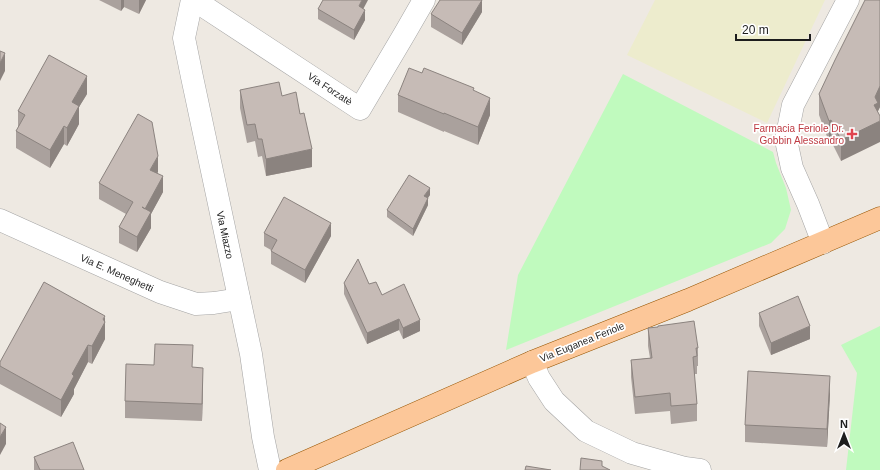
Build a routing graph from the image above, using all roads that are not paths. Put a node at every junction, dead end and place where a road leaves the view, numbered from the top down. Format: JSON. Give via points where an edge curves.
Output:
{"nodes":[{"id":1,"x":193,"y":0,"type":"edge"},
{"id":2,"x":424,"y":0,"type":"edge"},
{"id":3,"x":848,"y":0,"type":"edge"},
{"id":4,"x":880,"y":218,"type":"edge"},
{"id":5,"x":0,"y":220,"type":"edge"},
{"id":6,"x":823,"y":243,"type":"junction"},
{"id":7,"x":239,"y":299,"type":"junction"},
{"id":8,"x":532,"y":362,"type":"junction"},
{"id":9,"x":270,"y":470,"type":"edge"},
{"id":10,"x":287,"y":470,"type":"edge"},
{"id":11,"x":700,"y":470,"type":"edge"}],
"edges":[{"from":1,"to":2,"type":"street","name":"Via Forzatè","via":[[360,109]]},
{"from":1,"to":7,"type":"street","name":"Via Miazzo","via":[[184,38]]},
{"from":3,"to":6,"type":"street","via":[[793,105],[786,140],[792,168]]},
{"from":4,"to":6,"type":"main road","name":"Via Euganea Feriole"},
{"from":5,"to":7,"type":"street","name":"Via E. Meneghetti","via":[[160,292],[196,304],[214,304]]},
{"from":6,"to":8,"type":"main road","name":"Via Euganea Feriole"},
{"from":7,"to":9,"type":"street","name":"Via Miazzo"},
{"from":8,"to":10,"type":"main road","name":"Via Euganea Feriole"},
{"from":8,"to":11,"type":"street","via":[[554,401],[586,431],[632,453]]}]}
